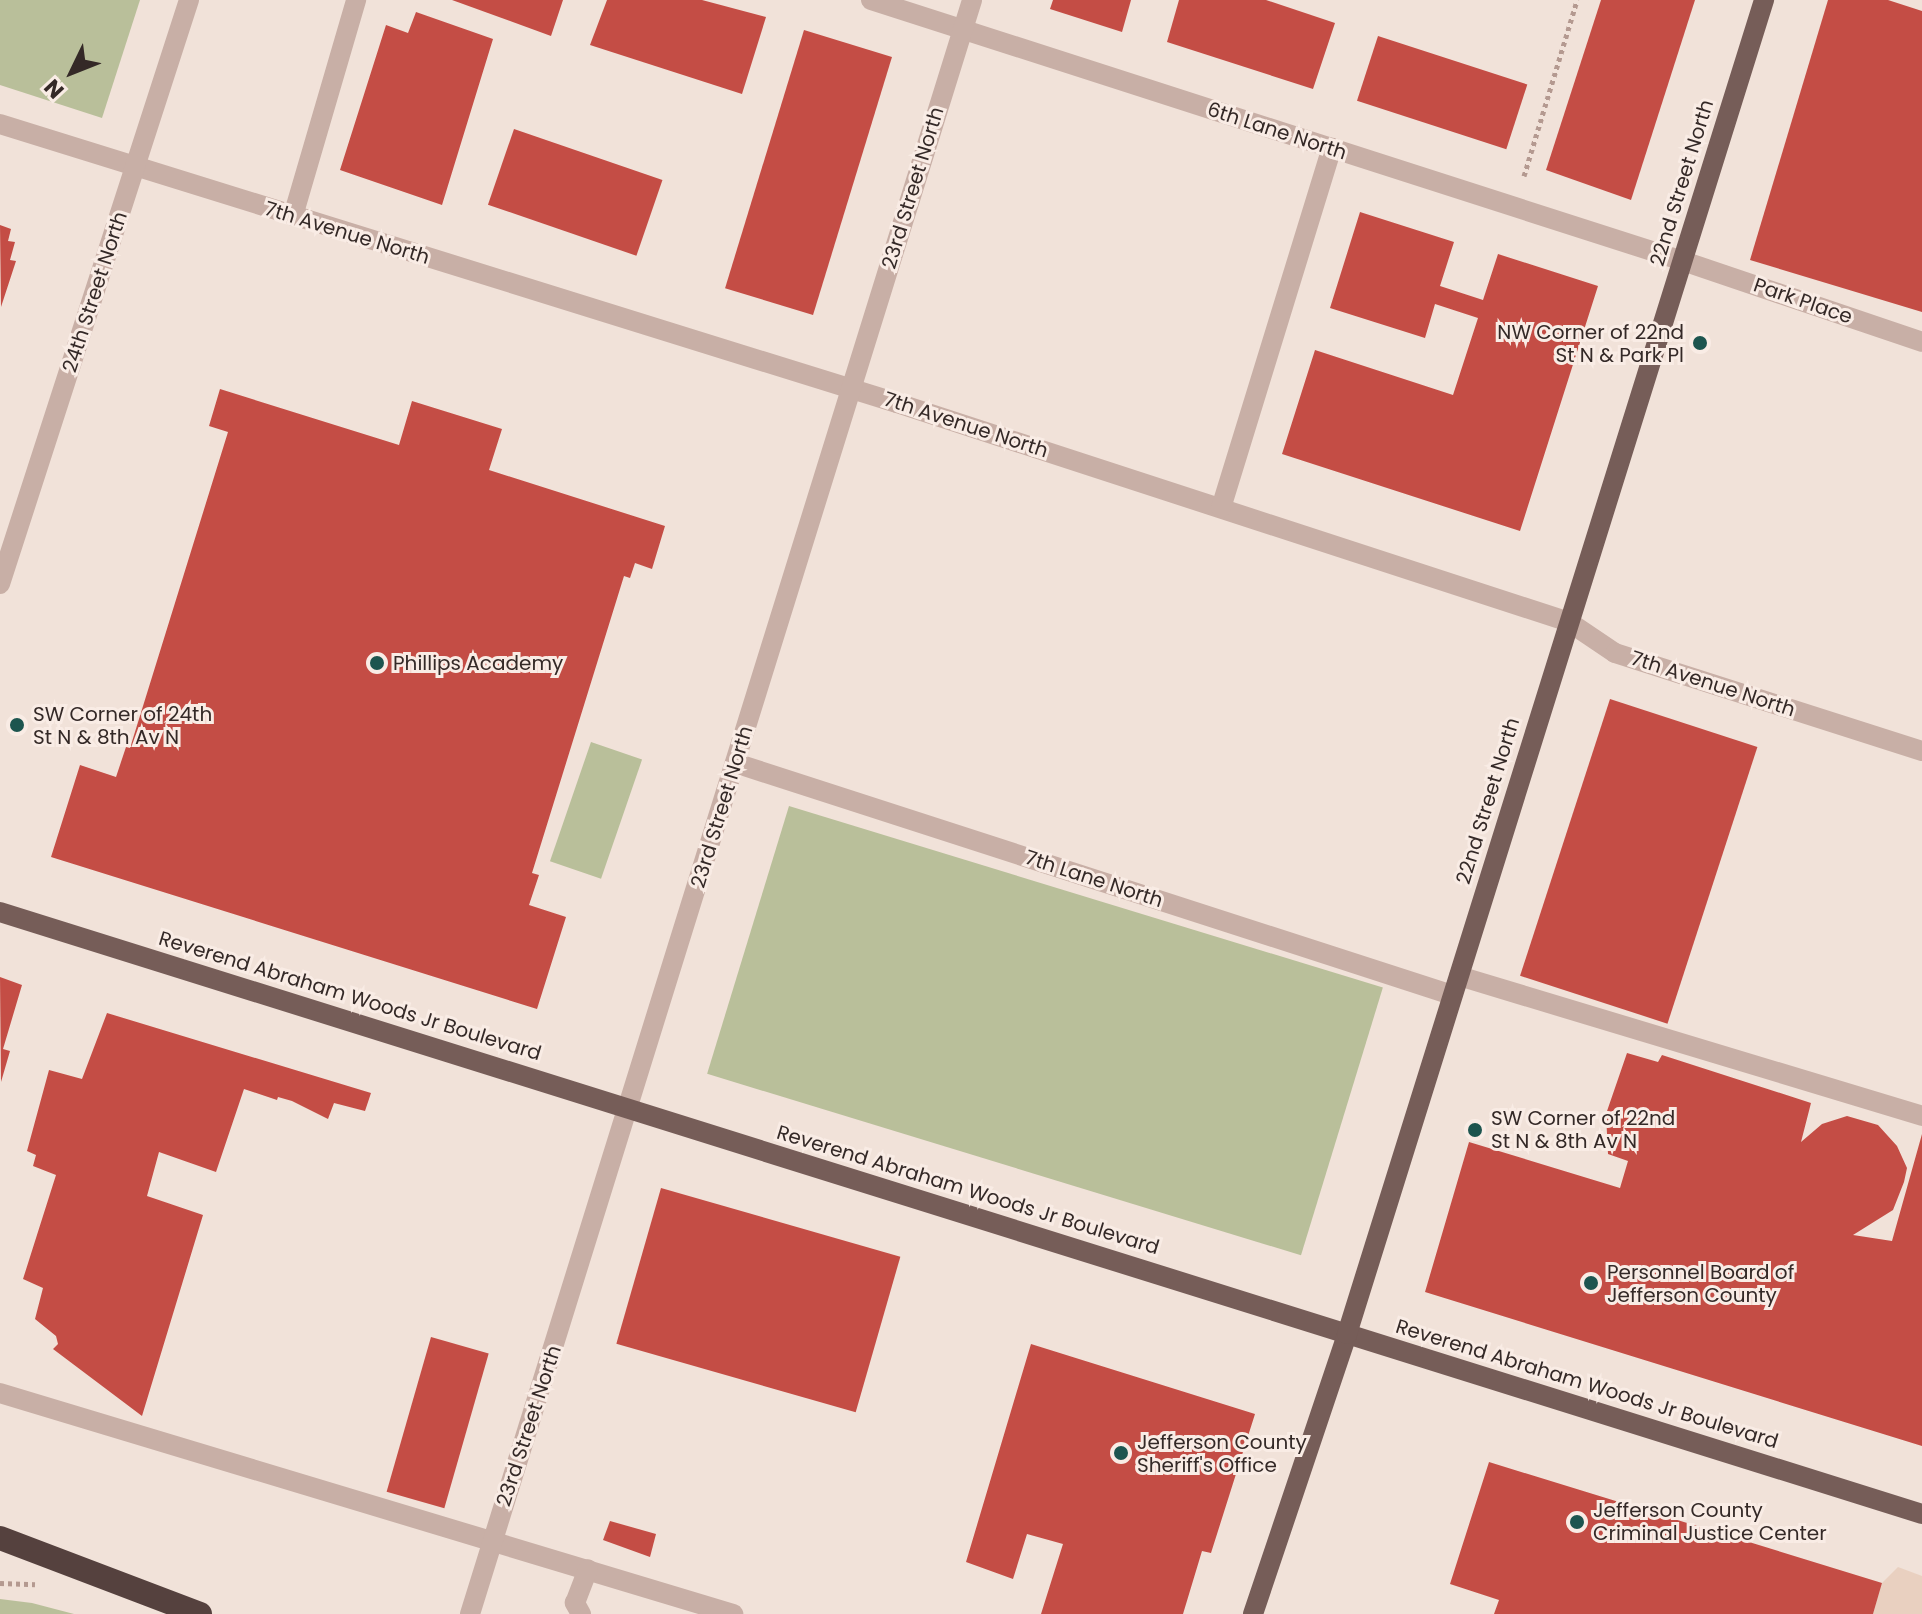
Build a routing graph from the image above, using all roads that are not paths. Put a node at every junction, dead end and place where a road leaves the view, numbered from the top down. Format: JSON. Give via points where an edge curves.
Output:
{"nodes":[{"id":1,"x":189,"y":0,"type":"edge"},
{"id":2,"x":356,"y":0,"type":"edge"},
{"id":3,"x":871,"y":0,"type":"edge"},
{"id":4,"x":972,"y":0,"type":"edge"},
{"id":5,"x":1764,"y":0,"type":"edge"},
{"id":6,"x":963,"y":30,"type":"junction"},
{"id":7,"x":0,"y":124,"type":"edge"},
{"id":8,"x":1332,"y":148,"type":"junction"},
{"id":9,"x":135,"y":168,"type":"junction"},
{"id":10,"x":293,"y":216,"type":"junction"},
{"id":11,"x":1683,"y":261,"type":"junction"},
{"id":12,"x":1922,"y":342,"type":"edge"},
{"id":13,"x":852,"y":388,"type":"junction"},
{"id":14,"x":1221,"y":508,"type":"junction"},
{"id":15,"x":0,"y":584,"type":"edge"},
{"id":16,"x":1569,"y":622,"type":"junction"},
{"id":17,"x":1922,"y":751,"type":"edge"},
{"id":18,"x":735,"y":763,"type":"junction"},
{"id":19,"x":0,"y":912,"type":"edge"},
{"id":20,"x":1456,"y":986,"type":"junction"},
{"id":21,"x":629,"y":1109,"type":"junction"},
{"id":22,"x":1922,"y":1116,"type":"edge"},
{"id":23,"x":1347,"y":1334,"type":"junction"},
{"id":24,"x":0,"y":1393,"type":"edge"},
{"id":25,"x":1922,"y":1514,"type":"edge"},
{"id":26,"x":0,"y":1538,"type":"edge"},
{"id":27,"x":493,"y":1540,"type":"junction"},
{"id":28,"x":588,"y":1569,"type":"junction"},
{"id":29,"x":200,"y":1614,"type":"edge"},
{"id":30,"x":470,"y":1614,"type":"edge"},
{"id":31,"x":581,"y":1614,"type":"edge"},
{"id":32,"x":733,"y":1614,"type":"edge"},
{"id":33,"x":1253,"y":1614,"type":"edge"}],
"edges":[{"from":1,"to":9,"type":"street","name":"24th Street North"},
{"from":2,"to":10,"type":"street"},
{"from":3,"to":6,"type":"street","name":"6th Lane North"},
{"from":4,"to":6,"type":"street","name":"23rd Street North"},
{"from":5,"to":11,"type":"main road","name":"22nd Street North"},
{"from":6,"to":8,"type":"street","name":"6th Lane North"},
{"from":6,"to":13,"type":"street","name":"23rd Street North"},
{"from":7,"to":9,"type":"street","name":"7th Avenue North"},
{"from":8,"to":11,"type":"street","name":"6th Lane North"},
{"from":8,"to":14,"type":"street"},
{"from":9,"to":10,"type":"street","name":"7th Avenue North"},
{"from":9,"to":15,"type":"street","name":"24th Street North"},
{"from":10,"to":13,"type":"street","name":"7th Avenue North"},
{"from":11,"to":12,"type":"street","name":"Park Place"},
{"from":11,"to":16,"type":"main road","name":"22nd Street North"},
{"from":13,"to":14,"type":"street","name":"7th Avenue North"},
{"from":13,"to":18,"type":"street","name":"23rd Street North"},
{"from":14,"to":16,"type":"street","name":"7th Avenue North"},
{"from":16,"to":17,"type":"street","name":"7th Avenue North","via":[[1615,653]]},
{"from":16,"to":20,"type":"main road","name":"22nd Street North"},
{"from":18,"to":20,"type":"street","name":"7th Lane North"},
{"from":18,"to":21,"type":"street","name":"23rd Street North"},
{"from":19,"to":21,"type":"main road","name":"Reverend Abraham Woods Jr Boulevard"},
{"from":20,"to":22,"type":"street","name":"7th Lane North"},
{"from":20,"to":23,"type":"main road","name":"22nd Street North"},
{"from":21,"to":23,"type":"main road","name":"Reverend Abraham Woods Jr Boulevard"},
{"from":21,"to":27,"type":"street","name":"23rd Street North"},
{"from":23,"to":25,"type":"main road","name":"Reverend Abraham Woods Jr Boulevard"},
{"from":23,"to":33,"type":"main road","name":"22nd Street North"},
{"from":24,"to":27,"type":"street"},
{"from":26,"to":29,"type":"highway"},
{"from":27,"to":28,"type":"street"},
{"from":27,"to":30,"type":"street","name":"23rd Street North"},
{"from":28,"to":31,"type":"street","via":[[575,1603]]},
{"from":28,"to":32,"type":"street"}]}
